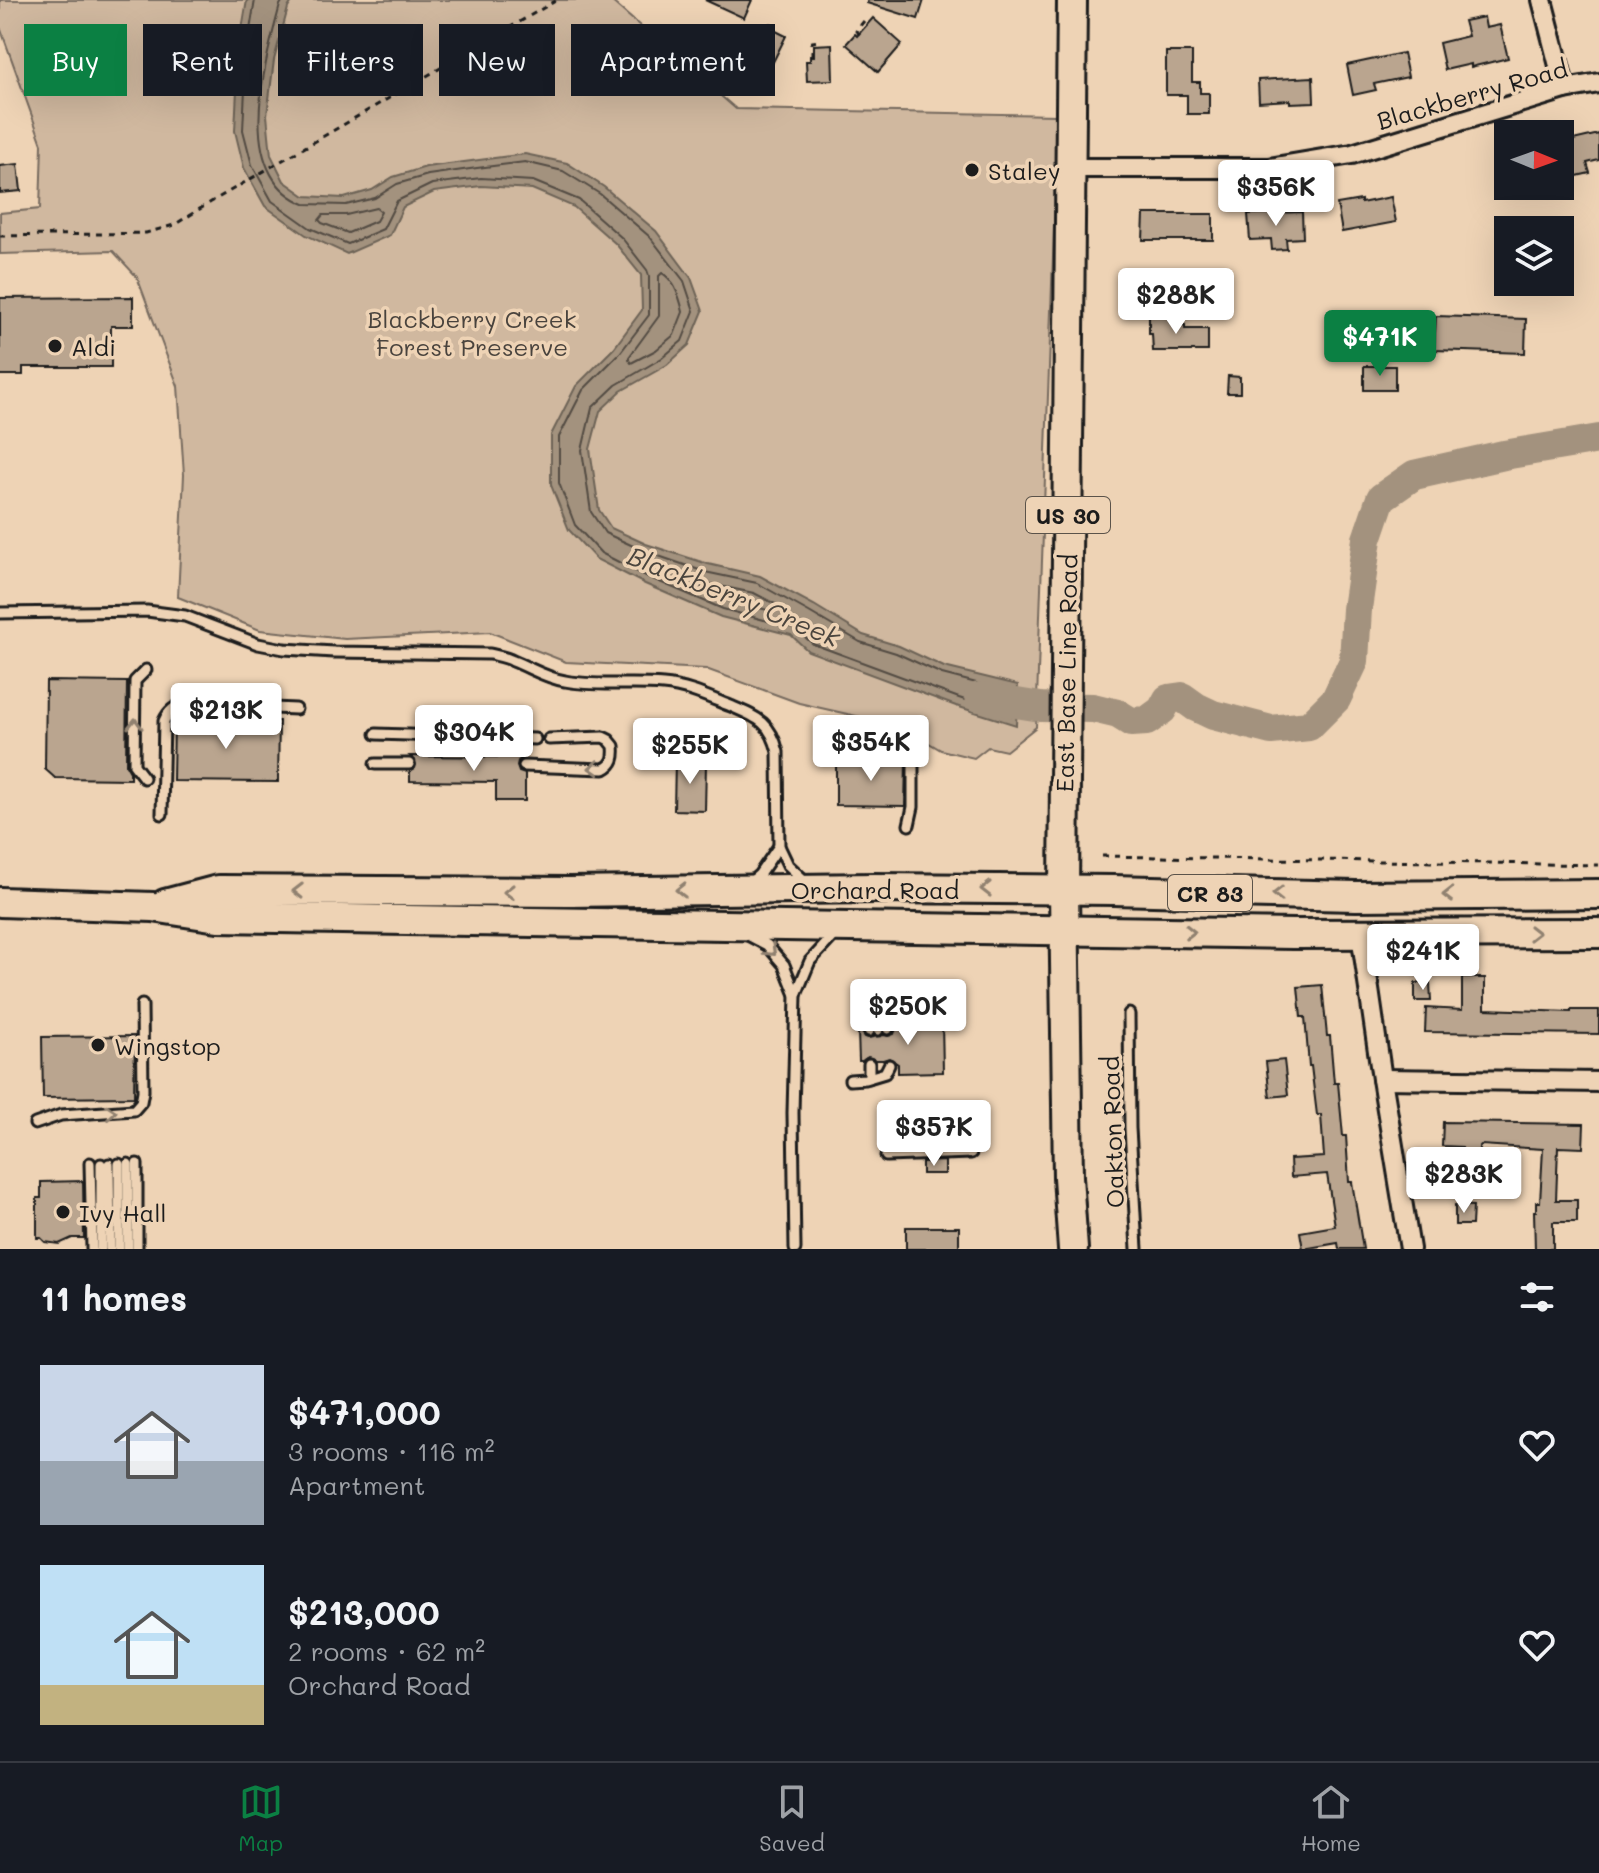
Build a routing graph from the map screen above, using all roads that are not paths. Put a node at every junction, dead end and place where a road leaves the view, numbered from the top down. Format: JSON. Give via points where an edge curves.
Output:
{"nodes":[{"id":1,"x":1072,"y":0,"type":"edge"},
{"id":2,"x":1542,"y":0,"type":"edge"},
{"id":3,"x":1599,"y":83,"type":"edge"},
{"id":4,"x":1565,"y":89,"type":"junction"},
{"id":5,"x":1072,"y":168,"type":"junction"},
{"id":6,"x":0,"y":613,"type":"edge"},
{"id":7,"x":146,"y":670,"type":"dead end"},
{"id":8,"x":296,"y":709,"type":"dead end"},
{"id":9,"x":376,"y":734,"type":"dead end"},
{"id":10,"x":535,"y":739,"type":"dead end"},
{"id":11,"x":549,"y":739,"type":"dead end"},
{"id":12,"x":913,"y":753,"type":"dead end"},
{"id":13,"x":375,"y":764,"type":"dead end"},
{"id":14,"x":409,"y":764,"type":"dead end"},
{"id":15,"x":524,"y":766,"type":"dead end"},
{"id":16,"x":144,"y":778,"type":"dead end"},
{"id":17,"x":162,"y":814,"type":"dead end"},
{"id":18,"x":909,"y":825,"type":"dead end"},
{"id":19,"x":779,"y":846,"type":"junction"},
{"id":20,"x":815,"y":889,"type":"junction"},
{"id":21,"x":732,"y":890,"type":"junction"},
{"id":22,"x":1064,"y":890,"type":"junction"},
{"id":23,"x":1599,"y":894,"type":"edge"},
{"id":24,"x":0,"y":902,"type":"edge"},
{"id":25,"x":153,"y":907,"type":"junction"},
{"id":26,"x":729,"y":924,"type":"junction"},
{"id":27,"x":843,"y":926,"type":"junction"},
{"id":28,"x":1064,"y":930,"type":"junction"},
{"id":29,"x":1599,"y":933,"type":"edge"},
{"id":30,"x":1361,"y":934,"type":"junction"},
{"id":31,"x":796,"y":995,"type":"junction"},
{"id":32,"x":142,"y":1005,"type":"dead end"},
{"id":33,"x":890,"y":1005,"type":"dead end"},
{"id":34,"x":874,"y":1006,"type":"dead end"},
{"id":35,"x":1129,"y":1014,"type":"dead end"},
{"id":36,"x":869,"y":1064,"type":"dead end"},
{"id":37,"x":884,"y":1064,"type":"dead end"},
{"id":38,"x":873,"y":1077,"type":"junction"},
{"id":39,"x":1382,"y":1079,"type":"junction"},
{"id":40,"x":850,"y":1080,"type":"dead end"},
{"id":41,"x":1599,"y":1082,"type":"edge"},
{"id":42,"x":35,"y":1124,"type":"dead end"},
{"id":43,"x":971,"y":1153,"type":"dead end"},
{"id":44,"x":886,"y":1156,"type":"dead end"},
{"id":45,"x":114,"y":1164,"type":"junction"},
{"id":46,"x":92,"y":1249,"type":"edge"},
{"id":47,"x":101,"y":1249,"type":"edge"},
{"id":48,"x":110,"y":1249,"type":"edge"},
{"id":49,"x":119,"y":1249,"type":"edge"},
{"id":50,"x":128,"y":1249,"type":"edge"},
{"id":51,"x":137,"y":1249,"type":"edge"},
{"id":52,"x":795,"y":1249,"type":"edge"},
{"id":53,"x":1073,"y":1249,"type":"edge"},
{"id":54,"x":1137,"y":1249,"type":"edge"},
{"id":55,"x":1410,"y":1249,"type":"edge"}],
"edges":[{"from":1,"to":5,"type":"main road","name":"East Base Line Road","number":"US 30"},
{"from":2,"to":4,"type":"street"},
{"from":3,"to":4,"type":"street","name":"Blackberry Road"},
{"from":4,"to":5,"type":"street","name":"Blackberry Road","via":[[1352,154],[1269,168]]},
{"from":5,"to":22,"type":"main road","name":"East Base Line Road","number":"US 30"},
{"from":6,"to":19,"type":"lane","via":[[169,613],[284,649],[490,654],[562,681],[695,691],[758,718],[775,738]]},
{"from":16,"to":7,"type":"lane","one_way":true,"via":[[134,765],[135,681]]},
{"from":8,"to":17,"type":"lane","via":[[184,704],[172,710],[164,721]]},
{"from":9,"to":10,"type":"lane"},
{"from":11,"to":15,"type":"lane","one_way":true,"via":[[603,737],[614,746],[611,766]]},
{"from":12,"to":18,"type":"lane"},
{"from":13,"to":14,"type":"lane"},
{"from":19,"to":20,"type":"lane","via":[[788,865]]},
{"from":19,"to":21,"type":"lane","via":[[759,875]]},
{"from":20,"to":21,"type":"main road","name":"Orchard Road"},
{"from":22,"to":20,"type":"main road","name":"Orchard Road","one_way":true},
{"from":21,"to":25,"type":"main road","name":"Orchard Road","one_way":true,"via":[[218,890]]},
{"from":23,"to":22,"type":"main road","name":"Orchard Road","number":"CR 83","one_way":true},
{"from":22,"to":28,"type":"main road","name":"East Base Line Road","number":"US 30"},
{"from":24,"to":25,"type":"main road","name":"Orchard Road"},
{"from":25,"to":26,"type":"main road","name":"Orchard Road","via":[[218,917]]},
{"from":26,"to":27,"type":"main road","name":"Orchard Road"},
{"from":26,"to":31,"type":"lane","one_way":true,"via":[[767,945],[784,965]]},
{"from":27,"to":28,"type":"main road","name":"Orchard Road"},
{"from":27,"to":31,"type":"lane","via":[[810,961]]},
{"from":28,"to":30,"type":"main road","name":"Orchard Road","number":"CR 83","one_way":true},
{"from":28,"to":53,"type":"main road","name":"East Base Line Road","number":"US 30"},
{"from":30,"to":29,"type":"main road","name":"Orchard Road","number":"CR 83","one_way":true},
{"from":30,"to":39,"type":"street"},
{"from":31,"to":52,"type":"lane"},
{"from":42,"to":32,"type":"lane","one_way":true,"via":[[61,1115],[134,1110],[143,1091]]},
{"from":33,"to":34,"type":"lane","via":[[879,1030],[869,1016]]},
{"from":35,"to":54,"type":"lane","name":"Oakton Road"},
{"from":36,"to":38,"type":"lane"},
{"from":37,"to":38,"type":"lane","via":[[885,1073]]},
{"from":38,"to":40,"type":"lane"},
{"from":39,"to":41,"type":"street"},
{"from":39,"to":55,"type":"street"},
{"from":43,"to":44,"type":"lane"},
{"from":45,"to":46,"type":"lane"},
{"from":45,"to":47,"type":"lane"},
{"from":45,"to":48,"type":"lane"},
{"from":45,"to":49,"type":"lane"},
{"from":45,"to":50,"type":"lane"},
{"from":45,"to":51,"type":"lane"}]}
